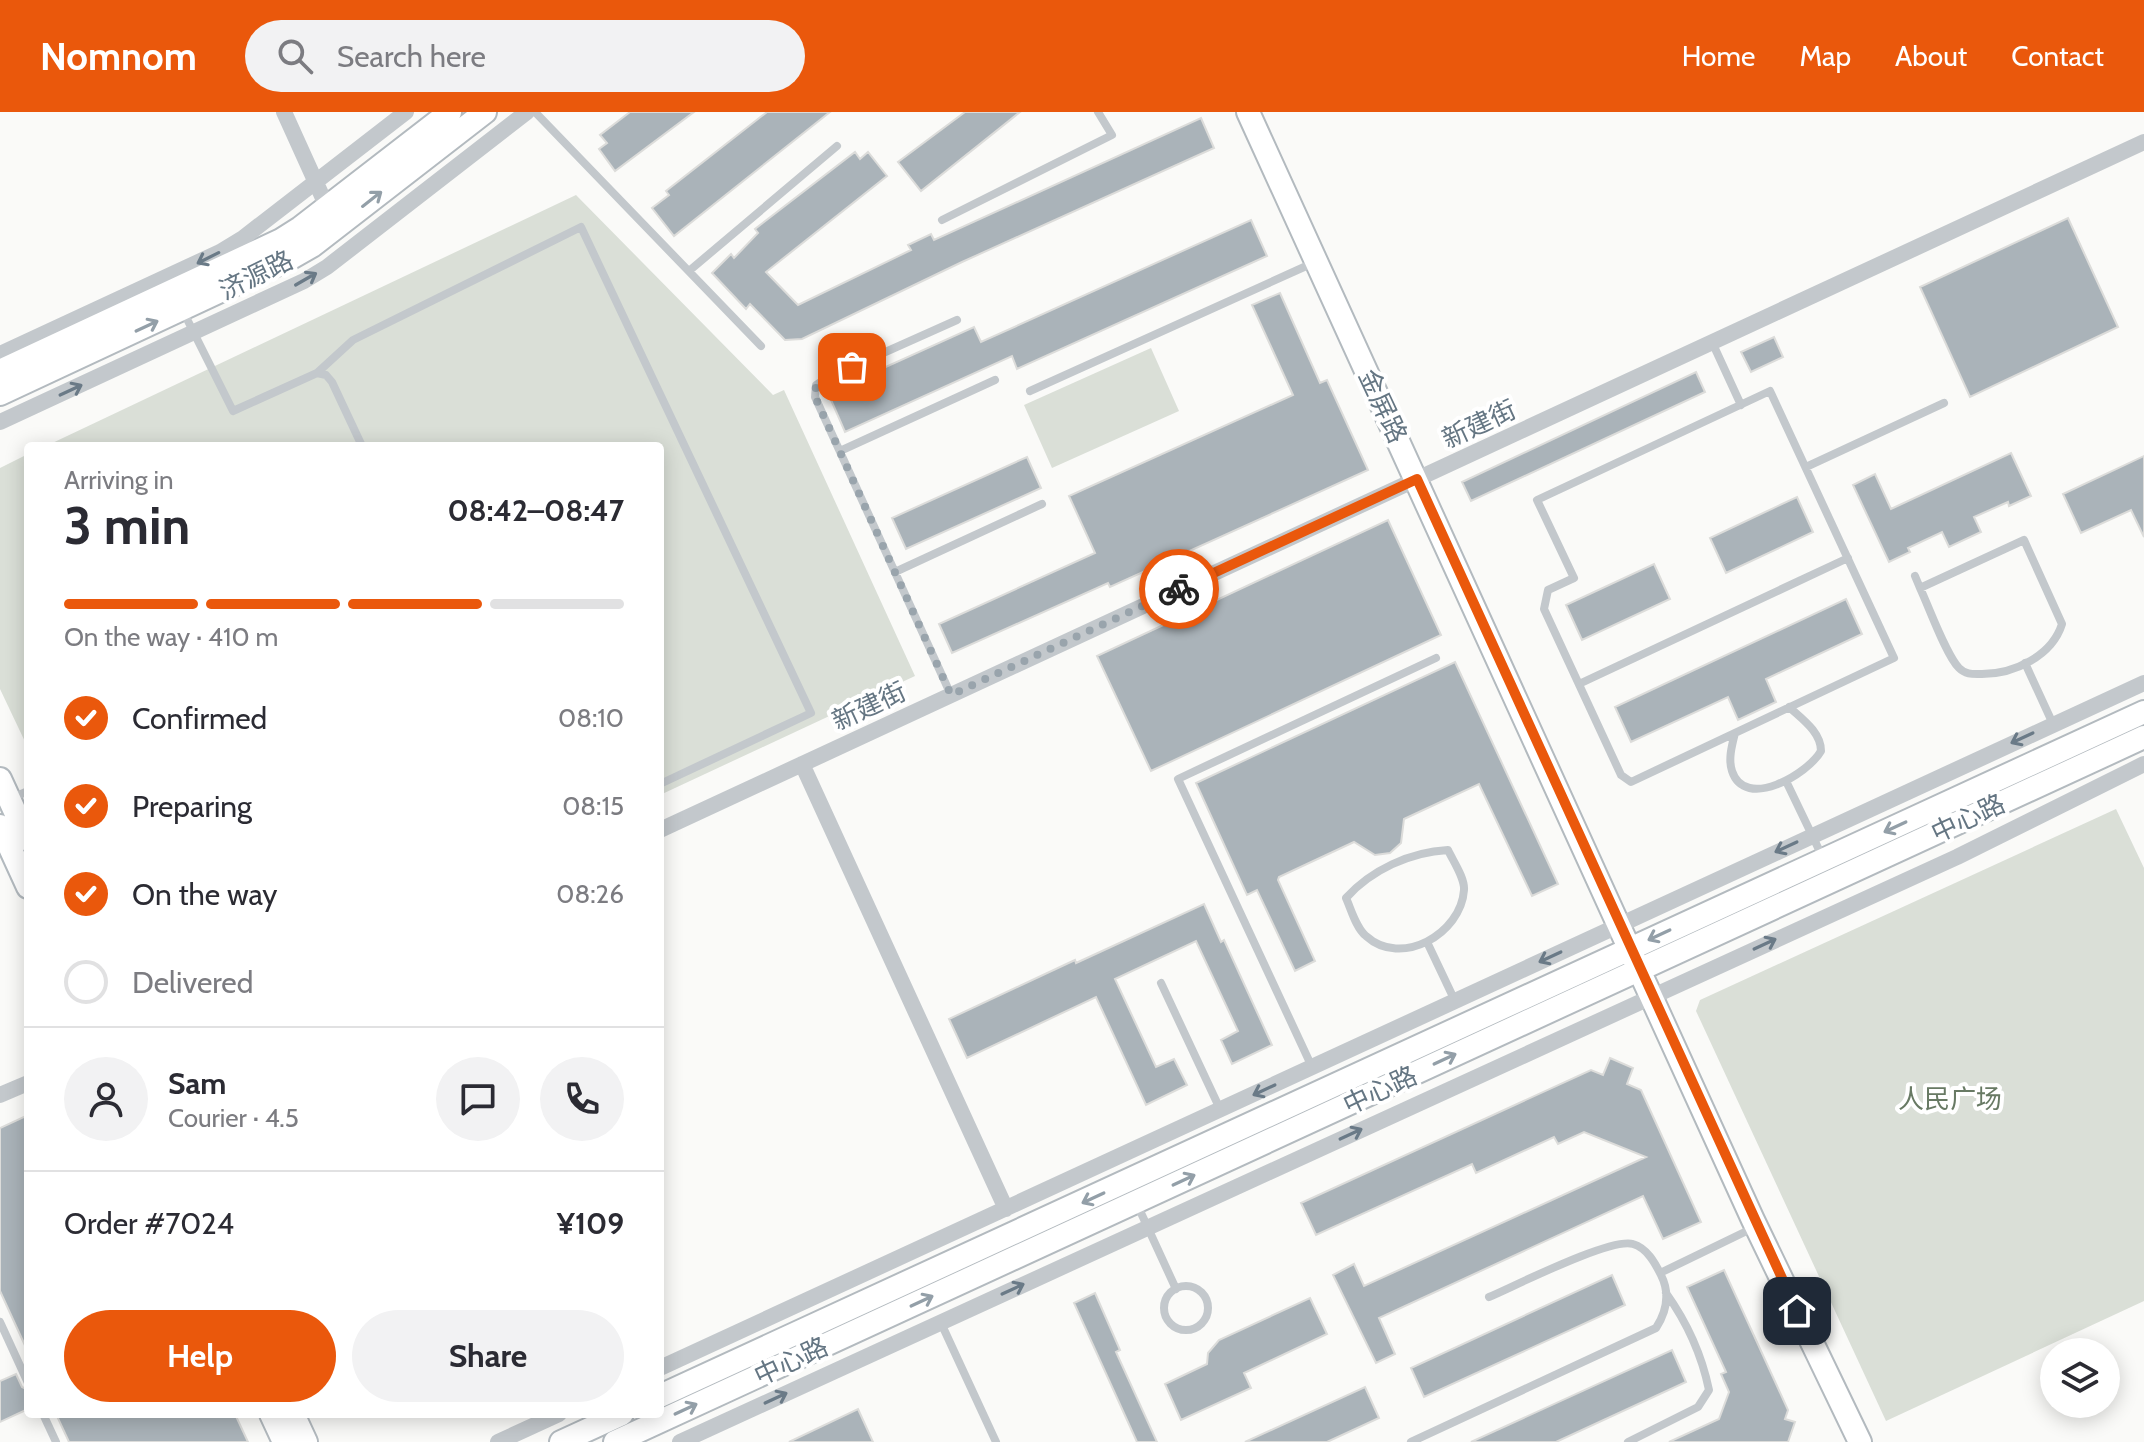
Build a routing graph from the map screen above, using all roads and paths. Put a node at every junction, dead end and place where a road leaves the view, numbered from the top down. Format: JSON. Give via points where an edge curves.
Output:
{"nodes":[{"id":1,"x":284,"y":112,"type":"edge"},
{"id":2,"x":406,"y":112,"type":"edge"},
{"id":3,"x":450,"y":112,"type":"edge"},
{"id":4,"x":485,"y":112,"type":"edge"},
{"id":5,"x":527,"y":112,"type":"edge"},
{"id":6,"x":535,"y":112,"type":"edge"},
{"id":7,"x":1098,"y":112,"type":"edge"},
{"id":8,"x":1248,"y":112,"type":"edge"},
{"id":9,"x":2144,"y":142,"type":"edge"},
{"id":10,"x":837,"y":146,"type":"dead end"},
{"id":11,"x":316,"y":182,"type":"junction"},
{"id":12,"x":327,"y":207,"type":"junction"},
{"id":13,"x":942,"y":220,"type":"dead end"},
{"id":14,"x":1317,"y":261,"type":"junction"},
{"id":15,"x":689,"y":271,"type":"junction"},
{"id":16,"x":182,"y":310,"type":"junction"},
{"id":17,"x":957,"y":320,"type":"dead end"},
{"id":18,"x":1712,"y":342,"type":"junction"},
{"id":19,"x":761,"y":346,"type":"dead end"},
{"id":20,"x":0,"y":354,"type":"edge"},
{"id":21,"x":0,"y":371,"type":"edge"},
{"id":22,"x":317,"y":373,"type":"junction"},
{"id":23,"x":995,"y":380,"type":"dead end"},
{"id":24,"x":1030,"y":391,"type":"dead end"},
{"id":25,"x":0,"y":394,"type":"edge"},
{"id":26,"x":1944,"y":403,"type":"dead end"},
{"id":27,"x":1741,"y":405,"type":"junction"},
{"id":28,"x":0,"y":422,"type":"edge"},
{"id":29,"x":360,"y":442,"type":"edge"},
{"id":30,"x":840,"y":451,"type":"junction"},
{"id":31,"x":1806,"y":467,"type":"junction"},
{"id":32,"x":1417,"y":479,"type":"junction"},
{"id":33,"x":1042,"y":504,"type":"dead end"},
{"id":34,"x":1848,"y":558,"type":"junction"},
{"id":35,"x":895,"y":572,"type":"junction"},
{"id":36,"x":1915,"y":576,"type":"dead end"},
{"id":37,"x":1920,"y":588,"type":"junction"},
{"id":38,"x":1436,"y":658,"type":"dead end"},
{"id":39,"x":2025,"y":663,"type":"junction"},
{"id":40,"x":2144,"y":683,"type":"edge"},
{"id":41,"x":1579,"y":684,"type":"junction"},
{"id":42,"x":951,"y":695,"type":"junction"},
{"id":43,"x":1789,"y":707,"type":"junction"},
{"id":44,"x":2144,"y":712,"type":"edge"},
{"id":45,"x":2053,"y":724,"type":"junction"},
{"id":46,"x":1735,"y":733,"type":"junction"},
{"id":47,"x":2144,"y":737,"type":"edge"},
{"id":48,"x":802,"y":764,"type":"junction"},
{"id":49,"x":2144,"y":764,"type":"edge"},
{"id":50,"x":0,"y":779,"type":"edge"},
{"id":51,"x":1786,"y":781,"type":"junction"},
{"id":52,"x":664,"y":782,"type":"edge"},
{"id":53,"x":19,"y":796,"type":"edge"},
{"id":54,"x":24,"y":820,"type":"edge"},
{"id":55,"x":0,"y":826,"type":"edge"},
{"id":56,"x":664,"y":828,"type":"edge"},
{"id":57,"x":1812,"y":836,"type":"junction"},
{"id":58,"x":1823,"y":860,"type":"junction"},
{"id":59,"x":24,"y":878,"type":"edge"},
{"id":60,"x":1619,"y":925,"type":"junction"},
{"id":61,"x":1427,"y":942,"type":"junction"},
{"id":62,"x":1635,"y":959,"type":"junction"},
{"id":63,"x":1161,"y":983,"type":"dead end"},
{"id":64,"x":1652,"y":996,"type":"junction"},
{"id":65,"x":1455,"y":1001,"type":"junction"},
{"id":66,"x":1312,"y":1067,"type":"junction"},
{"id":67,"x":24,"y":1085,"type":"edge"},
{"id":68,"x":0,"y":1095,"type":"edge"},
{"id":69,"x":1220,"y":1110,"type":"junction"},
{"id":70,"x":1136,"y":1202,"type":"junction"},
{"id":71,"x":1006,"y":1209,"type":"junction"},
{"id":72,"x":1148,"y":1227,"type":"junction"},
{"id":73,"x":1757,"y":1227,"type":"junction"},
{"id":74,"x":1660,"y":1273,"type":"junction"},
{"id":75,"x":1176,"y":1289,"type":"junction"},
{"id":76,"x":1666,"y":1293,"type":"junction"},
{"id":77,"x":1489,"y":1297,"type":"dead end"},
{"id":78,"x":0,"y":1322,"type":"edge"},
{"id":79,"x":941,"y":1322,"type":"junction"},
{"id":80,"x":664,"y":1366,"type":"edge"},
{"id":81,"x":24,"y":1374,"type":"edge"},
{"id":82,"x":664,"y":1394,"type":"edge"},
{"id":83,"x":45,"y":1418,"type":"edge"},
{"id":84,"x":273,"y":1418,"type":"edge"},
{"id":85,"x":295,"y":1418,"type":"edge"},
{"id":86,"x":550,"y":1418,"type":"edge"},
{"id":87,"x":613,"y":1418,"type":"edge"},
{"id":88,"x":1425,"y":1439,"type":"edge"},
{"id":89,"x":56,"y":1442,"type":"edge"},
{"id":90,"x":284,"y":1442,"type":"edge"},
{"id":91,"x":306,"y":1442,"type":"edge"},
{"id":92,"x":498,"y":1442,"type":"edge"},
{"id":93,"x":561,"y":1442,"type":"edge"},
{"id":94,"x":615,"y":1442,"type":"edge"},
{"id":95,"x":680,"y":1442,"type":"edge"},
{"id":96,"x":996,"y":1442,"type":"edge"},
{"id":97,"x":1411,"y":1442,"type":"edge"},
{"id":98,"x":1628,"y":1442,"type":"edge"},
{"id":99,"x":1860,"y":1442,"type":"edge"}],
"edges":[{"from":1,"to":11,"type":"street"},
{"from":2,"to":11,"type":"street"},
{"from":3,"to":12,"type":"main road","name":"济源路"},
{"from":16,"to":4,"type":"main road","name":"济源路","one_way":true,"via":[[312,246]]},
{"from":28,"to":5,"type":"street","one_way":true,"via":[[304,281]]},
{"from":6,"to":15,"type":"lane"},
{"from":7,"to":13,"type":"lane","via":[[1112,135]]},
{"from":8,"to":14,"type":"main road","name":"金屏路"},
{"from":9,"to":18,"type":"street","name":"新建街"},
{"from":10,"to":15,"type":"lane"},
{"from":11,"to":12,"type":"street"},
{"from":11,"to":20,"type":"street","one_way":true,"via":[[220,252]]},
{"from":12,"to":21,"type":"main road","name":"济源路","via":[[259,252]]},
{"from":14,"to":24,"type":"lane"},
{"from":14,"to":32,"type":"main road","name":"金屏路"},
{"from":15,"to":19,"type":"lane"},
{"from":16,"to":22,"type":"lane","via":[[233,411]]},
{"from":25,"to":16,"type":"main road","name":"济源路","one_way":true},
{"from":17,"to":30,"type":"lane","via":[[816,385],[815,397]]},
{"from":18,"to":27,"type":"lane"},
{"from":18,"to":32,"type":"street","name":"新建街"},
{"from":22,"to":29,"type":"lane","via":[[332,382]]},
{"from":22,"to":52,"type":"lane","via":[[353,340],[581,227],[811,713]]},
{"from":23,"to":30,"type":"lane"},
{"from":26,"to":31,"type":"lane"},
{"from":27,"to":31,"type":"lane","via":[[1770,391]]},
{"from":27,"to":41,"type":"lane","via":[[1537,500],[1574,578],[1548,590],[1544,609]]},
{"from":30,"to":35,"type":"lane"},
{"from":31,"to":34,"type":"lane"},
{"from":32,"to":42,"type":"street","name":"新建街"},
{"from":32,"to":60,"type":"main road","name":"金屏路"},
{"from":33,"to":35,"type":"lane"},
{"from":34,"to":41,"type":"lane"},
{"from":34,"to":43,"type":"lane","via":[[1894,658]]},
{"from":35,"to":42,"type":"lane"},
{"from":36,"to":37,"type":"lane"},
{"from":37,"to":39,"type":"lane","via":[[1961,670],[1995,674]]},
{"from":37,"to":39,"type":"lane","via":[[2024,540],[2062,624],[2052,644]]},
{"from":38,"to":66,"type":"lane","via":[[1178,779]]},
{"from":39,"to":45,"type":"lane"},
{"from":40,"to":45,"type":"street"},
{"from":41,"to":46,"type":"lane","via":[[1621,775],[1631,782]]},
{"from":42,"to":48,"type":"street","name":"新建街"},
{"from":43,"to":46,"type":"lane"},
{"from":43,"to":51,"type":"lane","via":[[1812,729],[1821,751],[1803,772]]},
{"from":44,"to":58,"type":"main road","name":"中心路","one_way":true},
{"from":45,"to":57,"type":"street","one_way":true},
{"from":46,"to":51,"type":"lane","via":[[1731,767],[1736,779],[1750,787]]},
{"from":47,"to":62,"type":"main road","name":"中心路"},
{"from":48,"to":56,"type":"street","name":"新建街"},
{"from":48,"to":71,"type":"street"},
{"from":64,"to":49,"type":"street","one_way":true,"via":[[1957,857]]},
{"from":50,"to":53,"type":"main road"},
{"from":51,"to":57,"type":"lane"},
{"from":53,"to":54,"type":"main road"},
{"from":55,"to":59,"type":"main road"},
{"from":57,"to":58,"type":"lane"},
{"from":57,"to":60,"type":"street","one_way":true},
{"from":58,"to":62,"type":"main road","name":"中心路","one_way":true},
{"from":60,"to":62,"type":"main road","name":"金屏路"},
{"from":60,"to":65,"type":"street","one_way":true},
{"from":61,"to":61,"type":"lane","via":[[1399,950],[1381,947],[1363,935],[1346,898],[1359,883],[1393,864],[1425,851],[1448,850],[1465,887],[1463,898],[1448,923]]},
{"from":61,"to":65,"type":"lane"},
{"from":62,"to":64,"type":"main road","name":"金屏路"},
{"from":70,"to":62,"type":"main road","name":"中心路","one_way":true},
{"from":62,"to":82,"type":"main road","name":"中心路","one_way":true},
{"from":63,"to":69,"type":"lane"},
{"from":72,"to":64,"type":"street","one_way":true},
{"from":64,"to":73,"type":"main road","name":"金屏路"},
{"from":65,"to":66,"type":"street"},
{"from":66,"to":69,"type":"street","one_way":true},
{"from":67,"to":68,"type":"street"},
{"from":69,"to":71,"type":"street"},
{"from":70,"to":72,"type":"lane"},
{"from":94,"to":70,"type":"main road","name":"中心路","one_way":true},
{"from":71,"to":80,"type":"street"},
{"from":72,"to":75,"type":"lane"},
{"from":79,"to":72,"type":"street","one_way":true},
{"from":73,"to":74,"type":"lane"},
{"from":73,"to":99,"type":"main road","name":"金屏路"},
{"from":74,"to":76,"type":"lane"},
{"from":74,"to":77,"type":"lane","via":[[1649,1255],[1632,1243],[1609,1245]]},
{"from":75,"to":75,"type":"lane","via":[[1191,1286],[1206,1298],[1208,1315],[1198,1328],[1181,1331],[1167,1321],[1163,1305]]},
{"from":76,"to":88,"type":"lane","via":[[1656,1328]]},
{"from":76,"to":98,"type":"lane","via":[[1705,1369],[1709,1390],[1698,1407]]},
{"from":78,"to":81,"type":"lane"},
{"from":95,"to":79,"type":"street","one_way":true},
{"from":79,"to":96,"type":"lane"},
{"from":83,"to":89,"type":"lane"},
{"from":84,"to":90,"type":"main road"},
{"from":85,"to":91,"type":"main road"},
{"from":86,"to":92,"type":"street"},
{"from":87,"to":93,"type":"main road"},
{"from":88,"to":97,"type":"lane"}]}
